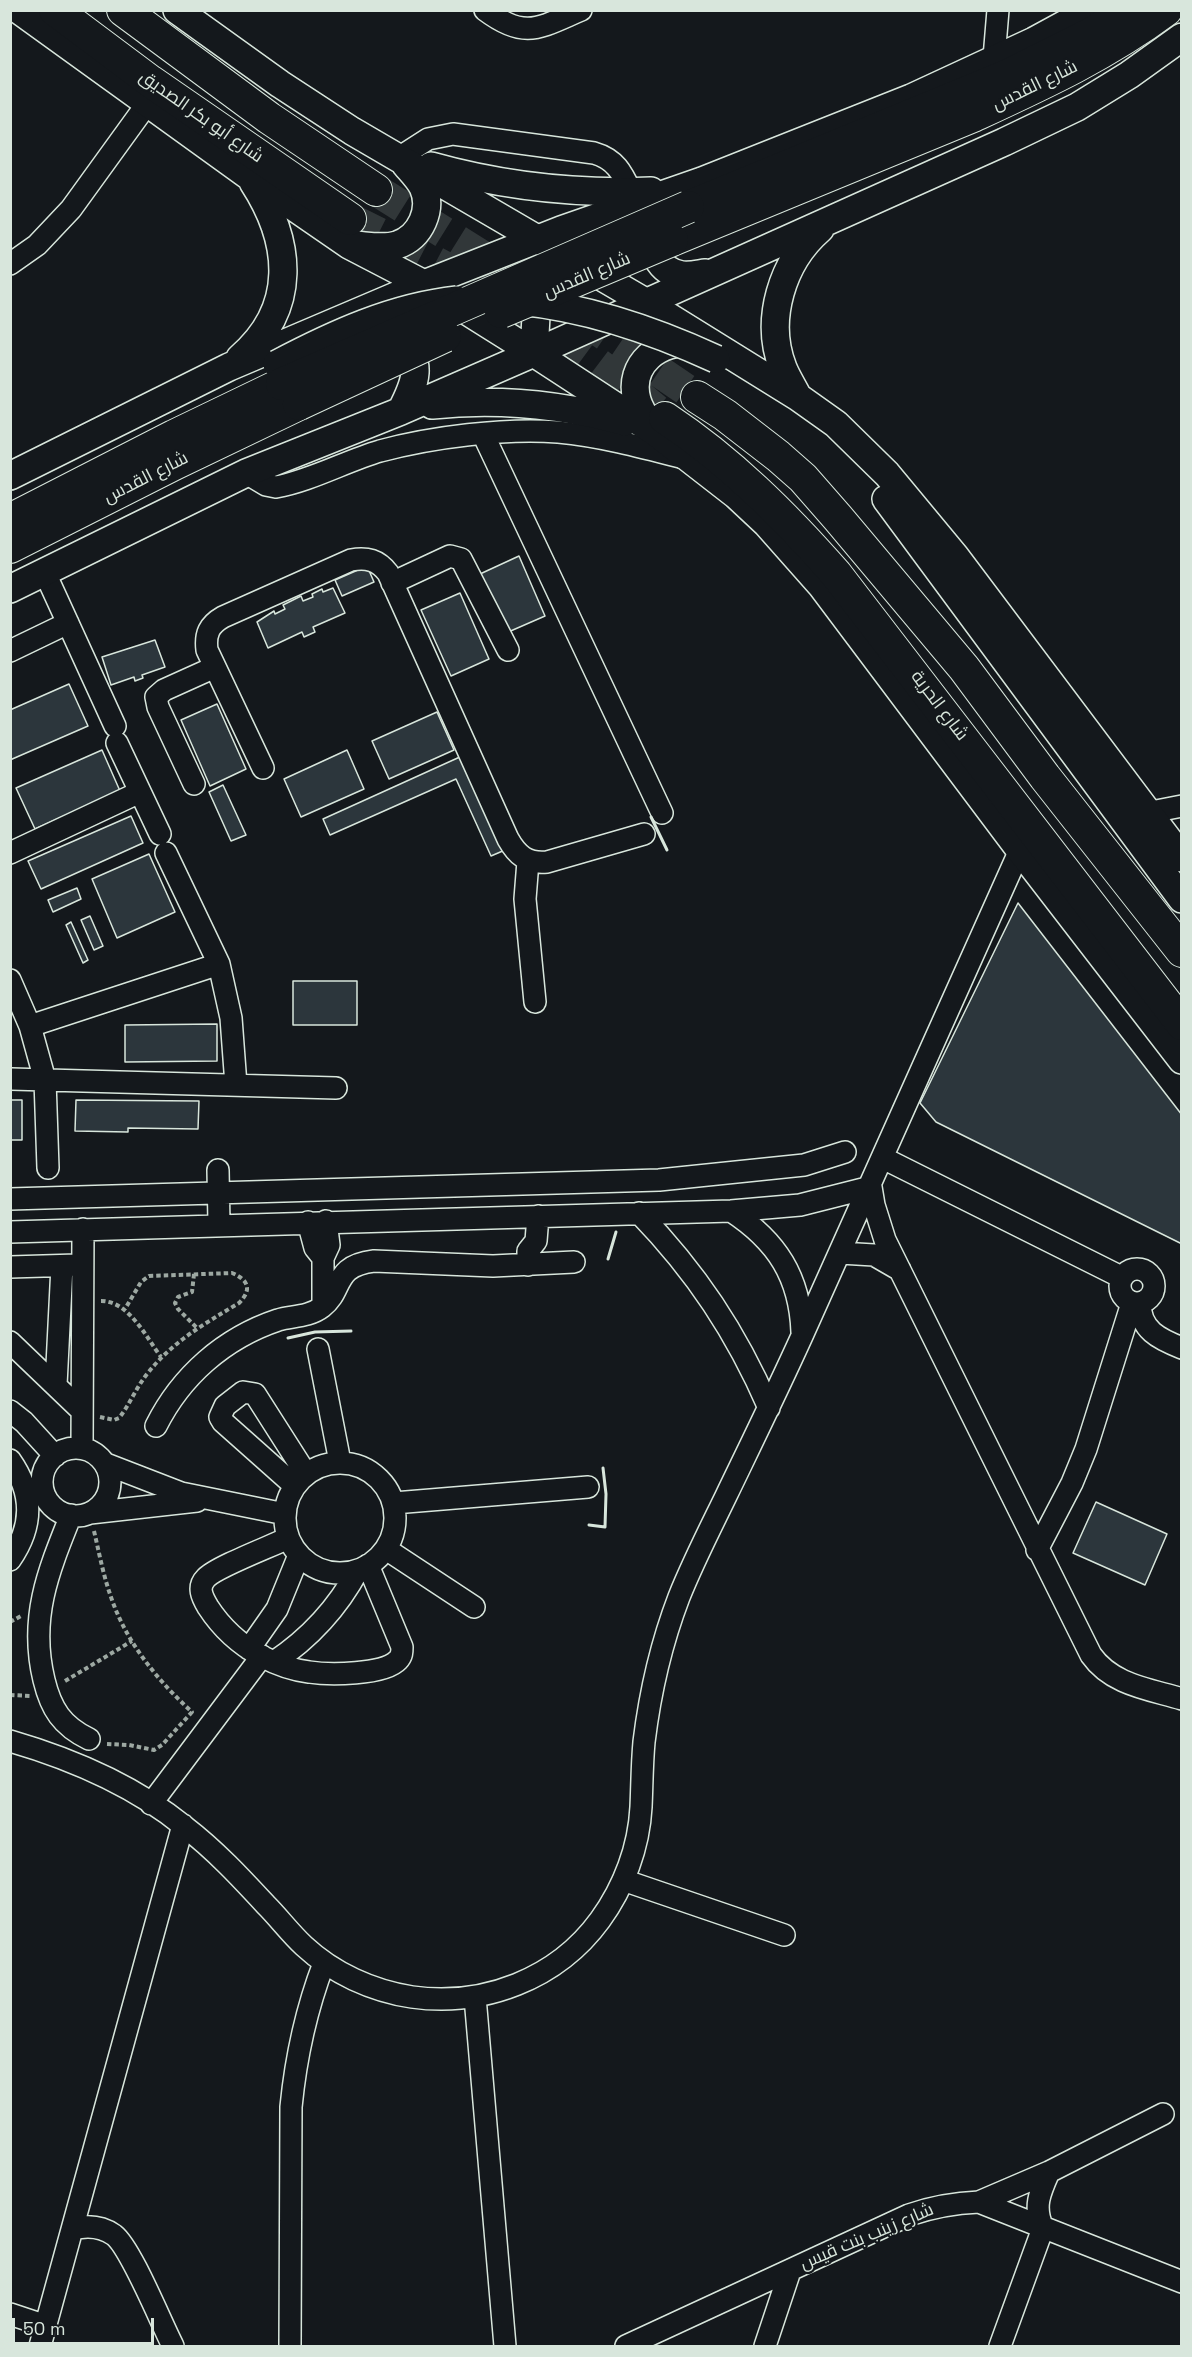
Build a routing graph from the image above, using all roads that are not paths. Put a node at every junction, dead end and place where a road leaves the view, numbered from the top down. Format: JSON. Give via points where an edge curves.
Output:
{"nodes":[{"id":1,"x":19,"y":10,"type":"edge"},
{"id":2,"x":55,"y":10,"type":"edge"},
{"id":3,"x":123,"y":10,"type":"edge"},
{"id":4,"x":485,"y":10,"type":"edge"},
{"id":5,"x":581,"y":10,"type":"edge"},
{"id":6,"x":998,"y":10,"type":"edge"},
{"id":7,"x":1091,"y":10,"type":"edge"},
{"id":8,"x":1127,"y":10,"type":"edge"},
{"id":9,"x":1166,"y":10,"type":"edge"},
{"id":10,"x":190,"y":14,"type":"edge"},
{"id":11,"x":1182,"y":37,"type":"edge"},
{"id":12,"x":994,"y":58,"type":"junction"},
{"id":13,"x":147,"y":104,"type":"junction"},
{"id":14,"x":400,"y":157,"type":"junction"},
{"id":15,"x":249,"y":176,"type":"junction"},
{"id":16,"x":376,"y":190,"type":"tunnel mouth"},
{"id":17,"x":631,"y":192,"type":"junction"},
{"id":18,"x":684,"y":198,"type":"junction"},
{"id":19,"x":829,"y":222,"type":"junction"},
{"id":20,"x":350,"y":232,"type":"junction"},
{"id":21,"x":537,"y":240,"type":"junction"},
{"id":22,"x":10,"y":264,"type":"edge"},
{"id":23,"x":718,"y":270,"type":"junction"},
{"id":24,"x":424,"y":284,"type":"junction"},
{"id":25,"x":537,"y":299,"type":"junction"},
{"id":26,"x":645,"y":302,"type":"junction"},
{"id":27,"x":341,"y":320,"type":"junction"},
{"id":28,"x":534,"y":353,"type":"junction"},
{"id":29,"x":720,"y":355,"type":"junction"},
{"id":30,"x":229,"y":367,"type":"junction"},
{"id":31,"x":286,"y":384,"type":"junction"},
{"id":32,"x":697,"y":397,"type":"tunnel mouth"},
{"id":33,"x":798,"y":397,"type":"junction"},
{"id":34,"x":401,"y":411,"type":"junction"},
{"id":35,"x":660,"y":425,"type":"junction"},
{"id":36,"x":483,"y":434,"type":"junction"},
{"id":37,"x":691,"y":460,"type":"junction"},
{"id":38,"x":246,"y":473,"type":"junction"},
{"id":39,"x":10,"y":476,"type":"edge"},
{"id":40,"x":10,"y":496,"type":"edge"},
{"id":41,"x":10,"y":520,"type":"edge"},
{"id":42,"x":10,"y":547,"type":"edge"},
{"id":43,"x":45,"y":573,"type":"junction"},
{"id":44,"x":392,"y":583,"type":"junction"},
{"id":45,"x":10,"y":589,"type":"edge"},
{"id":46,"x":68,"y":623,"type":"junction"},
{"id":47,"x":508,"y":650,"type":"dead end"},
{"id":48,"x":10,"y":651,"type":"edge"},
{"id":49,"x":215,"y":667,"type":"junction"},
{"id":50,"x":263,"y":768,"type":"dead end"},
{"id":51,"x":194,"y":784,"type":"dead end"},
{"id":52,"x":140,"y":792,"type":"junction"},
{"id":53,"x":1182,"y":806,"type":"edge"},
{"id":54,"x":662,"y":813,"type":"dead end"},
{"id":55,"x":1146,"y":813,"type":"junction"},
{"id":56,"x":644,"y":834,"type":"dead end"},
{"id":57,"x":1020,"y":850,"type":"junction"},
{"id":58,"x":10,"y":853,"type":"edge"},
{"id":59,"x":1182,"y":858,"type":"edge"},
{"id":60,"x":528,"y":861,"type":"junction"},
{"id":61,"x":1182,"y":899,"type":"edge"},
{"id":62,"x":1182,"y":951,"type":"edge"},
{"id":63,"x":219,"y":964,"type":"junction"},
{"id":64,"x":10,"y":980,"type":"edge"},
{"id":65,"x":536,"y":1002,"type":"dead end"},
{"id":66,"x":1182,"y":1024,"type":"edge"},
{"id":67,"x":30,"y":1026,"type":"junction"},
{"id":68,"x":1182,"y":1060,"type":"edge"},
{"id":69,"x":11,"y":1079,"type":"edge"},
{"id":70,"x":45,"y":1080,"type":"junction"},
{"id":71,"x":236,"y":1085,"type":"junction"},
{"id":72,"x":336,"y":1088,"type":"dead end"},
{"id":73,"x":845,"y":1152,"type":"dead end"},
{"id":74,"x":883,"y":1158,"type":"junction"},
{"id":75,"x":48,"y":1168,"type":"dead end"},
{"id":76,"x":218,"y":1170,"type":"dead end"},
{"id":77,"x":871,"y":1187,"type":"junction"},
{"id":78,"x":218,"y":1193,"type":"junction"},
{"id":79,"x":10,"y":1199,"type":"edge"},
{"id":80,"x":731,"y":1211,"type":"junction"},
{"id":81,"x":639,"y":1213,"type":"junction"},
{"id":82,"x":528,"y":1216,"type":"junction"},
{"id":83,"x":317,"y":1221,"type":"junction"},
{"id":84,"x":219,"y":1224,"type":"junction"},
{"id":85,"x":83,"y":1229,"type":"junction"},
{"id":86,"x":10,"y":1232,"type":"edge"},
{"id":87,"x":840,"y":1253,"type":"junction"},
{"id":88,"x":528,"y":1258,"type":"junction"},
{"id":89,"x":574,"y":1262,"type":"dead end"},
{"id":90,"x":73,"y":1266,"type":"junction"},
{"id":91,"x":10,"y":1267,"type":"edge"},
{"id":92,"x":903,"y":1272,"type":"junction"},
{"id":93,"x":1122,"y":1277,"type":"junction"},
{"id":94,"x":1136,"y":1303,"type":"junction"},
{"id":95,"x":323,"y":1307,"type":"junction"},
{"id":96,"x":802,"y":1336,"type":"junction"},
{"id":97,"x":10,"y":1342,"type":"edge"},
{"id":98,"x":1182,"y":1348,"type":"edge"},
{"id":99,"x":318,"y":1349,"type":"dead end"},
{"id":100,"x":56,"y":1385,"type":"junction"},
{"id":101,"x":769,"y":1408,"type":"junction"},
{"id":102,"x":10,"y":1411,"type":"edge"},
{"id":103,"x":82,"y":1411,"type":"junction"},
{"id":104,"x":156,"y":1426,"type":"dead end"},
{"id":105,"x":82,"y":1448,"type":"junction"},
{"id":106,"x":55,"y":1456,"type":"junction"},
{"id":107,"x":10,"y":1460,"type":"edge"},
{"id":108,"x":340,"y":1462,"type":"junction"},
{"id":109,"x":106,"y":1464,"type":"junction"},
{"id":110,"x":588,"y":1487,"type":"dead end"},
{"id":111,"x":27,"y":1494,"type":"edge"},
{"id":112,"x":207,"y":1500,"type":"junction"},
{"id":113,"x":394,"y":1503,"type":"junction"},
{"id":114,"x":80,"y":1514,"type":"junction"},
{"id":115,"x":285,"y":1515,"type":"junction"},
{"id":116,"x":294,"y":1546,"type":"junction"},
{"id":117,"x":386,"y":1549,"type":"junction"},
{"id":118,"x":1037,"y":1550,"type":"junction"},
{"id":119,"x":10,"y":1560,"type":"edge"},
{"id":120,"x":363,"y":1568,"type":"junction"},
{"id":121,"x":474,"y":1607,"type":"dead end"},
{"id":122,"x":262,"y":1656,"type":"junction"},
{"id":123,"x":1182,"y":1699,"type":"edge"},
{"id":124,"x":88,"y":1739,"type":"road end"},
{"id":125,"x":10,"y":1741,"type":"edge"},
{"id":126,"x":150,"y":1804,"type":"junction"},
{"id":127,"x":183,"y":1825,"type":"junction"},
{"id":128,"x":623,"y":1880,"type":"junction"},
{"id":129,"x":784,"y":1935,"type":"dead end"},
{"id":130,"x":324,"y":1963,"type":"junction"},
{"id":131,"x":475,"y":1997,"type":"junction"},
{"id":132,"x":1163,"y":2114,"type":"dead end"},
{"id":133,"x":1050,"y":2172,"type":"junction"},
{"id":134,"x":979,"y":2202,"type":"junction"},
{"id":135,"x":1043,"y":2228,"type":"junction"},
{"id":136,"x":73,"y":2229,"type":"junction"},
{"id":137,"x":790,"y":2271,"type":"junction"},
{"id":138,"x":1182,"y":2282,"type":"edge"},
{"id":139,"x":10,"y":2314,"type":"edge"},
{"id":140,"x":43,"y":2336,"type":"edge"},
{"id":141,"x":172,"y":2346,"type":"edge"},
{"id":142,"x":291,"y":2346,"type":"edge"},
{"id":143,"x":505,"y":2346,"type":"edge"},
{"id":144,"x":626,"y":2346,"type":"edge"},
{"id":145,"x":765,"y":2346,"type":"edge"},
{"id":146,"x":1000,"y":2346,"type":"edge"}],
"edges":[{"from":1,"to":13,"type":"main road"},
{"from":2,"to":20,"type":"highway","name":"شارع أبو بكر الصديق"},
{"from":3,"to":16,"type":"highway","name":"شارع أبو بكر الصديق","via":[[269,118]]},
{"from":4,"to":5,"type":"street","via":[[505,24],[523,30]]},
{"from":6,"to":12,"type":"street"},
{"from":7,"to":12,"type":"main road","via":[[1064,27]]},
{"from":8,"to":18,"type":"highway","name":"شارع القدس","via":[[1092,33],[1006,76]]},
{"from":9,"to":31,"type":"highway","name":"شارع القدس","bridge":true,"via":[[1107,50],[1008,100],[452,332]]},
{"from":10,"to":14,"type":"main road","via":[[298,96]]},
{"from":11,"to":19,"type":"main road","via":[[1077,107]]},
{"from":12,"to":18,"type":"main road"},
{"from":13,"to":15,"type":"main road"},
{"from":13,"to":22,"type":"street","via":[[72,209]]},
{"from":14,"to":17,"type":"main road","via":[[531,186]]},
{"from":14,"to":17,"type":"street","via":[[428,139],[453,134],[594,153],[619,168]]},
{"from":14,"to":20,"type":"main road","via":[[423,188],[426,214],[419,229],[396,245]]},
{"from":14,"to":21,"type":"main road"},
{"from":15,"to":20,"type":"main road"},
{"from":15,"to":30,"type":"main road","via":[[267,204],[281,242],[282,285],[269,326],[256,345]]},
{"from":17,"to":18,"type":"main road"},
{"from":18,"to":21,"type":"main road"},
{"from":18,"to":23,"type":"main road","via":[[655,224],[653,251],[671,272],[693,275]]},
{"from":18,"to":31,"type":"highway","name":"شارع القدس","bridge":true},
{"from":19,"to":23,"type":"main road"},
{"from":19,"to":33,"type":"main road","via":[[796,256],[778,299],[776,333],[783,366]]},
{"from":20,"to":24,"type":"main road"},
{"from":21,"to":24,"type":"main road"},
{"from":21,"to":25,"type":"main road"},
{"from":21,"to":26,"type":"main road"},
{"from":23,"to":26,"type":"main road"},
{"from":24,"to":25,"type":"main road"},
{"from":24,"to":27,"type":"main road"},
{"from":24,"to":28,"type":"main road"},
{"from":25,"to":26,"type":"main road"},
{"from":25,"to":28,"type":"main road"},
{"from":26,"to":28,"type":"main road"},
{"from":26,"to":29,"type":"main road"},
{"from":27,"to":30,"type":"main road"},
{"from":27,"to":34,"type":"main road","via":[[386,329],[408,345],[416,372],[414,386]]},
{"from":28,"to":34,"type":"main road"},
{"from":28,"to":35,"type":"main road"},
{"from":29,"to":31,"type":"main road","bridge":true,"via":[[576,309],[495,298],[455,300],[415,307],[342,332]]},
{"from":29,"to":33,"type":"main road"},
{"from":29,"to":35,"type":"main road","via":[[682,342],[666,345],[644,361],[638,372],[636,398],[640,410]]},
{"from":29,"to":61,"type":"main road","via":[[802,414],[875,483]]},
{"from":30,"to":39,"type":"main road"},
{"from":31,"to":40,"type":"main road"},
{"from":31,"to":41,"type":"highway","name":"شارع القدس"},
{"from":31,"to":42,"type":"highway","name":"شارع القدس","via":[[174,464]]},
{"from":32,"to":62,"type":"highway","via":[[803,478],[964,668]]},
{"from":33,"to":55,"type":"main road","via":[[863,449],[917,509]]},
{"from":34,"to":35,"type":"main road","via":[[482,401],[536,404]]},
{"from":34,"to":38,"type":"main road"},
{"from":35,"to":37,"type":"main road"},
{"from":35,"to":66,"type":"highway","name":"شارع الحرية","via":[[703,445],[752,486],[836,574]]},
{"from":36,"to":37,"type":"street","via":[[559,432],[626,443]]},
{"from":36,"to":38,"type":"street","via":[[382,450],[276,487]]},
{"from":36,"to":54,"type":"street"},
{"from":37,"to":57,"type":"main road","via":[[767,524],[821,585]]},
{"from":38,"to":43,"type":"main road"},
{"from":43,"to":45,"type":"main road"},
{"from":43,"to":46,"type":"street"},
{"from":44,"to":47,"type":"street","via":[[456,556]]},
{"from":44,"to":49,"type":"street","via":[[376,562],[351,560],[223,617],[208,630],[206,640]]},
{"from":44,"to":60,"type":"street","via":[[508,839]]},
{"from":46,"to":48,"type":"street"},
{"from":46,"to":52,"type":"street"},
{"from":49,"to":50,"type":"street"},
{"from":49,"to":51,"type":"street","via":[[156,697]]},
{"from":52,"to":58,"type":"street"},
{"from":52,"to":63,"type":"street"},
{"from":53,"to":55,"type":"street"},
{"from":55,"to":59,"type":"main road"},
{"from":56,"to":60,"type":"street","via":[[547,862]]},
{"from":57,"to":68,"type":"main road"},
{"from":57,"to":74,"type":"street"},
{"from":60,"to":65,"type":"street","via":[[525,898]]},
{"from":63,"to":67,"type":"street"},
{"from":63,"to":71,"type":"street","via":[[231,1018]]},
{"from":64,"to":67,"type":"street"},
{"from":67,"to":70,"type":"street"},
{"from":69,"to":70,"type":"street"},
{"from":70,"to":71,"type":"street"},
{"from":70,"to":75,"type":"street"},
{"from":71,"to":72,"type":"street"},
{"from":73,"to":78,"type":"street","via":[[804,1165],[659,1180]]},
{"from":74,"to":77,"type":"street"},
{"from":74,"to":93,"type":"street"},
{"from":76,"to":78,"type":"street"},
{"from":77,"to":80,"type":"street","via":[[800,1205]]},
{"from":77,"to":87,"type":"street"},
{"from":77,"to":92,"type":"street","via":[[885,1240]]},
{"from":78,"to":79,"type":"street"},
{"from":78,"to":84,"type":"street"},
{"from":80,"to":81,"type":"street"},
{"from":80,"to":96,"type":"street","via":[[766,1237],[779,1254],[797,1293]]},
{"from":81,"to":82,"type":"street"},
{"from":81,"to":101,"type":"street","via":[[681,1259],[720,1312]]},
{"from":82,"to":83,"type":"street"},
{"from":82,"to":88,"type":"street","via":[[536,1241]]},
{"from":83,"to":84,"type":"street"},
{"from":83,"to":95,"type":"street","via":[[329,1245],[323,1258]]},
{"from":84,"to":85,"type":"street"},
{"from":85,"to":86,"type":"street"},
{"from":85,"to":90,"type":"street"},
{"from":87,"to":92,"type":"street","via":[[874,1255]]},
{"from":87,"to":96,"type":"street"},
{"from":88,"to":89,"type":"street"},
{"from":88,"to":95,"type":"street","via":[[365,1262],[349,1269]]},
{"from":90,"to":91,"type":"street"},
{"from":90,"to":100,"type":"street"},
{"from":90,"to":103,"type":"street","via":[[83,1299]]},
{"from":92,"to":118,"type":"street"},
{"from":93,"to":94,"type":"street","via":[[1121,1293]]},
{"from":93,"to":94,"type":"street","via":[[1134,1269],[1149,1273],[1153,1279],[1152,1294]]},
{"from":94,"to":98,"type":"street","via":[[1149,1331]]},
{"from":94,"to":118,"type":"street","via":[[1086,1449]]},
{"from":95,"to":104,"type":"street","via":[[260,1327],[223,1348],[192,1373],[167,1404]]},
{"from":96,"to":101,"type":"street"},
{"from":97,"to":100,"type":"street"},
{"from":99,"to":108,"type":"street"},
{"from":100,"to":103,"type":"street"},
{"from":101,"to":128,"type":"street","via":[[692,1568],[666,1635],[645,1737],[638,1834]]},
{"from":102,"to":106,"type":"street"},
{"from":103,"to":105,"type":"street"},
{"from":105,"to":106,"type":"street"},
{"from":105,"to":109,"type":"street"},
{"from":106,"to":111,"type":"street"},
{"from":107,"to":111,"type":"street"},
{"from":108,"to":113,"type":"street","via":[[364,1467],[374,1474]]},
{"from":108,"to":115,"type":"street","via":[[317,1467],[301,1480],[289,1495]]},
{"from":109,"to":112,"type":"street"},
{"from":109,"to":114,"type":"street","via":[[109,1492],[105,1501]]},
{"from":110,"to":113,"type":"street"},
{"from":111,"to":114,"type":"street"},
{"from":111,"to":119,"type":"street","via":[[24,1536]]},
{"from":112,"to":114,"type":"street"},
{"from":112,"to":115,"type":"street"},
{"from":113,"to":117,"type":"street","via":[[395,1527]]},
{"from":114,"to":124,"type":"street","via":[[52,1562],[38,1617],[40,1665],[52,1708],[61,1721]]},
{"from":115,"to":116,"type":"street"},
{"from":116,"to":120,"type":"street","via":[[316,1568],[347,1573]]},
{"from":116,"to":122,"type":"street"},
{"from":116,"to":122,"type":"street","via":[[210,1574],[201,1586],[204,1600],[227,1631]]},
{"from":117,"to":120,"type":"street"},
{"from":117,"to":121,"type":"street"},
{"from":118,"to":123,"type":"street","via":[[1102,1669],[1125,1683]]},
{"from":120,"to":122,"type":"street","via":[[327,1617],[293,1649]]},
{"from":120,"to":122,"type":"street","via":[[402,1647],[398,1660],[367,1671],[329,1674],[292,1669]]},
{"from":122,"to":126,"type":"street"},
{"from":125,"to":126,"type":"street","via":[[85,1769]]},
{"from":126,"to":127,"type":"street"},
{"from":127,"to":130,"type":"street"},
{"from":127,"to":136,"type":"street"},
{"from":128,"to":129,"type":"street"},
{"from":128,"to":131,"type":"street","via":[[589,1934],[557,1964],[518,1984]]},
{"from":130,"to":131,"type":"street","via":[[386,1992],[430,1999]]},
{"from":130,"to":142,"type":"street","via":[[304,2022],[292,2096]]},
{"from":131,"to":143,"type":"street"},
{"from":132,"to":133,"type":"street"},
{"from":133,"to":134,"type":"street"},
{"from":133,"to":135,"type":"street","via":[[1037,2203]]},
{"from":134,"to":135,"type":"street","name":"شارع زينب بنت قيس"},
{"from":134,"to":137,"type":"street","name":"شارع زينب بنت قيس","via":[[938,2206],[909,2215]]},
{"from":135,"to":138,"type":"street","name":"شارع زينب بنت قيس"},
{"from":135,"to":146,"type":"street"},
{"from":136,"to":140,"type":"street"},
{"from":136,"to":141,"type":"street","via":[[84,2226],[106,2230],[123,2244]]},
{"from":137,"to":144,"type":"street","name":"شارع زينب بنت قيس"},
{"from":137,"to":145,"type":"street"},
{"from":139,"to":140,"type":"street"}]}
